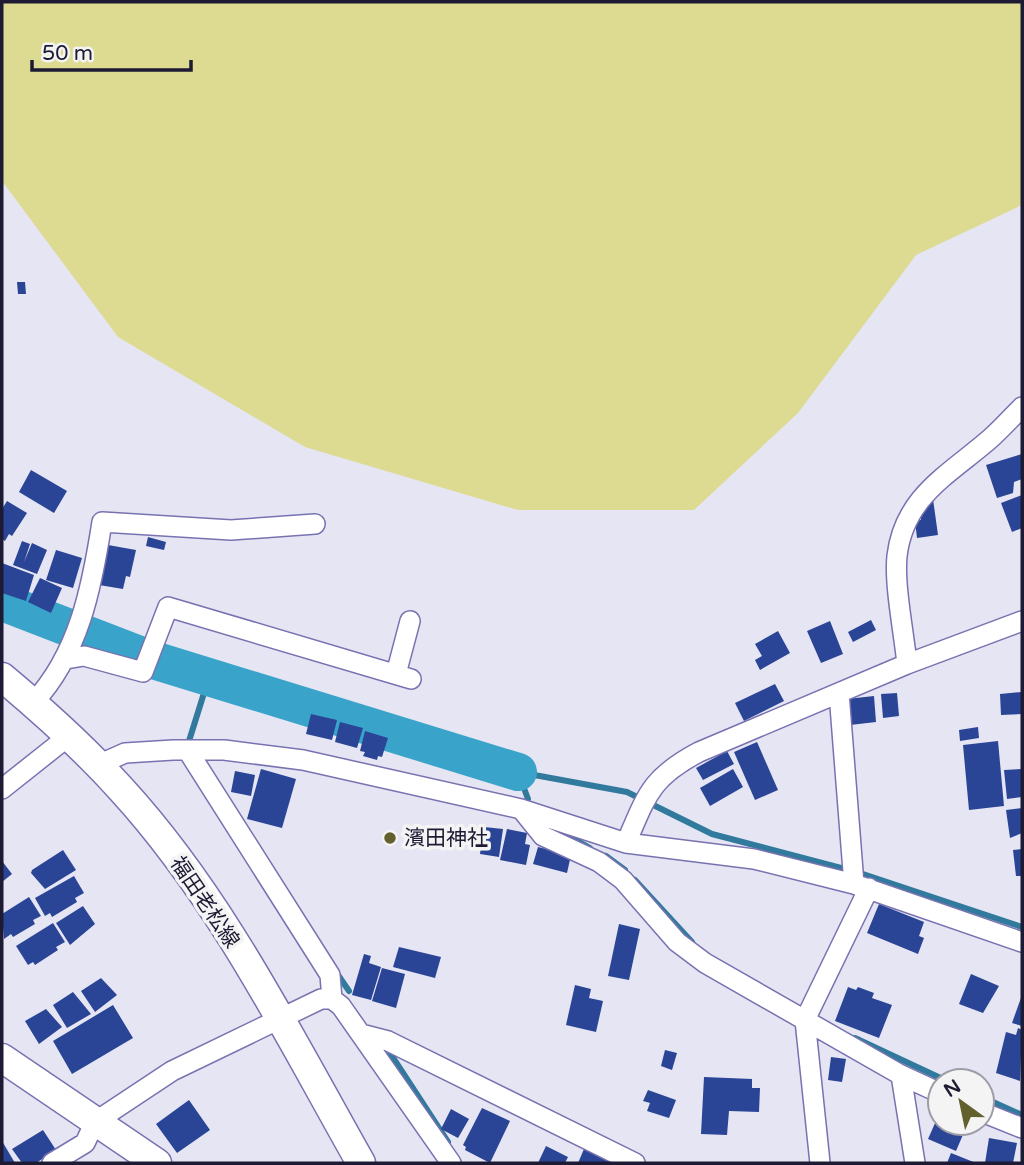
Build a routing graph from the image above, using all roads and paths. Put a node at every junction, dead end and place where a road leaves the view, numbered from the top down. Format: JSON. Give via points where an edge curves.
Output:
{"nodes":[{"id":1,"x":1022,"y":407,"type":"edge"},
{"id":2,"x":315,"y":524,"type":"dead end"},
{"id":3,"x":410,"y":621,"type":"dead end"},
{"id":4,"x":1022,"y":621,"type":"edge"},
{"id":5,"x":69,"y":651,"type":"junction"},
{"id":6,"x":907,"y":664,"type":"junction"},
{"id":7,"x":2,"y":677,"type":"edge"},
{"id":8,"x":839,"y":693,"type":"junction"},
{"id":9,"x":33,"y":703,"type":"junction"},
{"id":10,"x":70,"y":735,"type":"junction"},
{"id":11,"x":188,"y":751,"type":"junction"},
{"id":12,"x":98,"y":765,"type":"junction"},
{"id":13,"x":2,"y":789,"type":"edge"},
{"id":14,"x":521,"y":809,"type":"junction"},
{"id":15,"x":626,"y":844,"type":"junction"},
{"id":16,"x":858,"y":879,"type":"junction"},
{"id":17,"x":1022,"y":942,"type":"edge"},
{"id":18,"x":332,"y":999,"type":"junction"},
{"id":19,"x":278,"y":1018,"type":"junction"},
{"id":20,"x":805,"y":1020,"type":"junction"},
{"id":21,"x":361,"y":1034,"type":"junction"},
{"id":22,"x":2,"y":1058,"type":"edge"},
{"id":23,"x":901,"y":1074,"type":"junction"},
{"id":24,"x":926,"y":1086,"type":"edge"},
{"id":25,"x":996,"y":1118,"type":"edge"},
{"id":26,"x":95,"y":1122,"type":"junction"},
{"id":27,"x":1022,"y":1128,"type":"edge"},
{"id":28,"x":632,"y":1162,"type":"edge"},
{"id":29,"x":52,"y":1163,"type":"edge"},
{"id":30,"x":157,"y":1163,"type":"edge"},
{"id":31,"x":362,"y":1163,"type":"edge"},
{"id":32,"x":451,"y":1163,"type":"edge"},
{"id":33,"x":820,"y":1163,"type":"edge"},
{"id":34,"x":915,"y":1163,"type":"edge"}],
"edges":[{"from":1,"to":6,"type":"street","via":[[992,437],[931,484],[902,530],[897,559]]},
{"from":2,"to":5,"type":"street","via":[[231,530],[102,522],[94,570]]},
{"from":3,"to":5,"type":"street","via":[[403,677],[168,607],[143,673]]},
{"from":4,"to":6,"type":"street"},
{"from":5,"to":9,"type":"street"},
{"from":6,"to":8,"type":"street"},
{"from":7,"to":9,"type":"main road","name":"福田老松線"},
{"from":8,"to":15,"type":"street","via":[[672,766],[651,787]]},
{"from":8,"to":16,"type":"street"},
{"from":9,"to":10,"type":"main road","name":"福田老松線"},
{"from":10,"to":12,"type":"main road","name":"福田老松線"},
{"from":10,"to":13,"type":"street"},
{"from":11,"to":12,"type":"street","via":[[125,753]]},
{"from":11,"to":14,"type":"street","via":[[224,750],[303,760]]},
{"from":11,"to":18,"type":"street","via":[[330,975]]},
{"from":12,"to":19,"type":"main road","name":"福田老松線","via":[[203,895]]},
{"from":14,"to":15,"type":"street"},
{"from":14,"to":20,"type":"street","via":[[542,836],[599,862],[623,880],[677,942],[705,963]]},
{"from":15,"to":16,"type":"street","via":[[754,859]]},
{"from":16,"to":17,"type":"street"},
{"from":16,"to":20,"type":"street"},
{"from":18,"to":19,"type":"street","via":[[321,999]]},
{"from":18,"to":21,"type":"street"},
{"from":19,"to":26,"type":"street","via":[[172,1071]]},
{"from":19,"to":31,"type":"main road","name":"福田老松線"},
{"from":20,"to":23,"type":"street"},
{"from":20,"to":33,"type":"street"},
{"from":21,"to":28,"type":"street","via":[[388,1041]]},
{"from":21,"to":32,"type":"street"},
{"from":22,"to":26,"type":"main road"},
{"from":23,"to":24,"type":"street"},
{"from":23,"to":34,"type":"street"},
{"from":25,"to":27,"type":"street"},
{"from":26,"to":29,"type":"street","via":[[85,1143]]},
{"from":26,"to":30,"type":"main road"}]}
